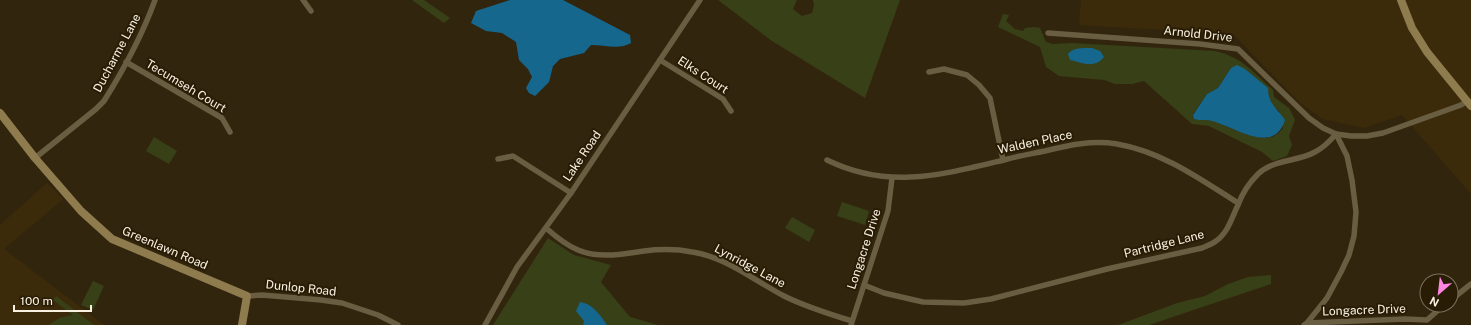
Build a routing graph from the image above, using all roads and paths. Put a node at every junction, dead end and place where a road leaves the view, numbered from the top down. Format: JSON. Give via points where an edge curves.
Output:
{"nodes":[{"id":1,"x":155,"y":0,"type":"edge"},
{"id":2,"x":303,"y":0,"type":"edge"},
{"id":3,"x":700,"y":0,"type":"edge"},
{"id":4,"x":1401,"y":0,"type":"edge"},
{"id":5,"x":311,"y":11,"type":"dead end"},
{"id":6,"x":1048,"y":33,"type":"dead end"},
{"id":7,"x":660,"y":60,"type":"junction"},
{"id":8,"x":126,"y":62,"type":"junction"},
{"id":9,"x":929,"y":72,"type":"dead end"},
{"id":10,"x":1469,"y":104,"type":"edge"},
{"id":11,"x":731,"y":111,"type":"dead end"},
{"id":12,"x":0,"y":113,"type":"edge"},
{"id":13,"x":230,"y":132,"type":"dead end"},
{"id":14,"x":1336,"y":134,"type":"junction"},
{"id":15,"x":35,"y":158,"type":"junction"},
{"id":16,"x":498,"y":159,"type":"dead end"},
{"id":17,"x":827,"y":160,"type":"dead end"},
{"id":18,"x":1003,"y":160,"type":"junction"},
{"id":19,"x":892,"y":178,"type":"junction"},
{"id":20,"x":571,"y":193,"type":"junction"},
{"id":21,"x":1238,"y":203,"type":"junction"},
{"id":22,"x":546,"y":228,"type":"junction"},
{"id":23,"x":1471,"y":284,"type":"edge"},
{"id":24,"x":864,"y":285,"type":"junction"},
{"id":25,"x":1459,"y":294,"type":"edge"},
{"id":26,"x":247,"y":296,"type":"junction"},
{"id":27,"x":1436,"y":313,"type":"edge"},
{"id":28,"x":852,"y":323,"type":"edge"},
{"id":29,"x":1426,"y":323,"type":"edge"},
{"id":30,"x":1306,"y":324,"type":"edge"},
{"id":31,"x":242,"y":325,"type":"edge"},
{"id":32,"x":398,"y":325,"type":"edge"},
{"id":33,"x":485,"y":325,"type":"edge"}],
"edges":[{"from":1,"to":8,"type":"street","name":"Ducharme Lane","via":[[146,26]]},
{"from":2,"to":5,"type":"street"},
{"from":3,"to":7,"type":"street","name":"Lake Road"},
{"from":4,"to":10,"type":"main road","via":[[1412,28],[1427,52]]},
{"from":6,"to":14,"type":"street","name":"Arnold Drive","via":[[1238,49],[1303,113],[1322,128]]},
{"from":7,"to":11,"type":"street","name":"Elks Court","via":[[723,99]]},
{"from":7,"to":20,"type":"street","name":"Lake Road"},
{"from":8,"to":13,"type":"street","name":"Tecumseh Court","via":[[222,118]]},
{"from":8,"to":15,"type":"street","name":"Ducharme Lane","via":[[110,92],[96,110]]},
{"from":9,"to":18,"type":"street","via":[[944,69],[967,75],[990,98]]},
{"from":10,"to":14,"type":"street","via":[[1383,133],[1367,136]]},
{"from":12,"to":15,"type":"main road","name":"Greenlawn Road"},
{"from":14,"to":21,"type":"street","name":"Partridge Lane","via":[[1315,152],[1273,164],[1258,174]]},
{"from":14,"to":30,"type":"street","via":[[1347,156],[1352,180],[1356,212],[1354,236],[1349,255],[1327,298]]},
{"from":15,"to":26,"type":"main road","name":"Greenlawn Road","via":[[81,211],[112,239]]},
{"from":16,"to":20,"type":"street","via":[[513,156]]},
{"from":17,"to":19,"type":"street","name":"Walden Place","via":[[860,173]]},
{"from":18,"to":19,"type":"street","name":"Walden Place","via":[[923,176]]},
{"from":18,"to":21,"type":"street","name":"Walden Place","via":[[1061,147],[1090,143],[1117,144],[1144,151],[1173,163]]},
{"from":19,"to":24,"type":"street","name":"Longacre Drive","via":[[888,212]]},
{"from":20,"to":22,"type":"street","name":"Lake Road"},
{"from":21,"to":24,"type":"street","name":"Partridge Lane","via":[[1226,230],[1216,241],[1202,248],[1107,269],[992,299],[964,304],[923,302],[884,293]]},
{"from":22,"to":28,"type":"street","name":"Lynridge Lane","via":[[564,243],[580,251],[599,255],[616,256],[671,250],[707,255],[727,263],[807,307]]},
{"from":22,"to":33,"type":"street","name":"Lake Road","via":[[517,267]]},
{"from":23,"to":25,"type":"street"},
{"from":24,"to":28,"type":"street","name":"Longacre Drive"},
{"from":26,"to":31,"type":"main road"},
{"from":26,"to":32,"type":"street","name":"Dunlop Road","via":[[262,295],[342,303]]},
{"from":27,"to":29,"type":"street","name":"Longacre Drive"},
{"from":29,"to":30,"type":"street","name":"Longacre Drive","via":[[1405,318]]}]}
